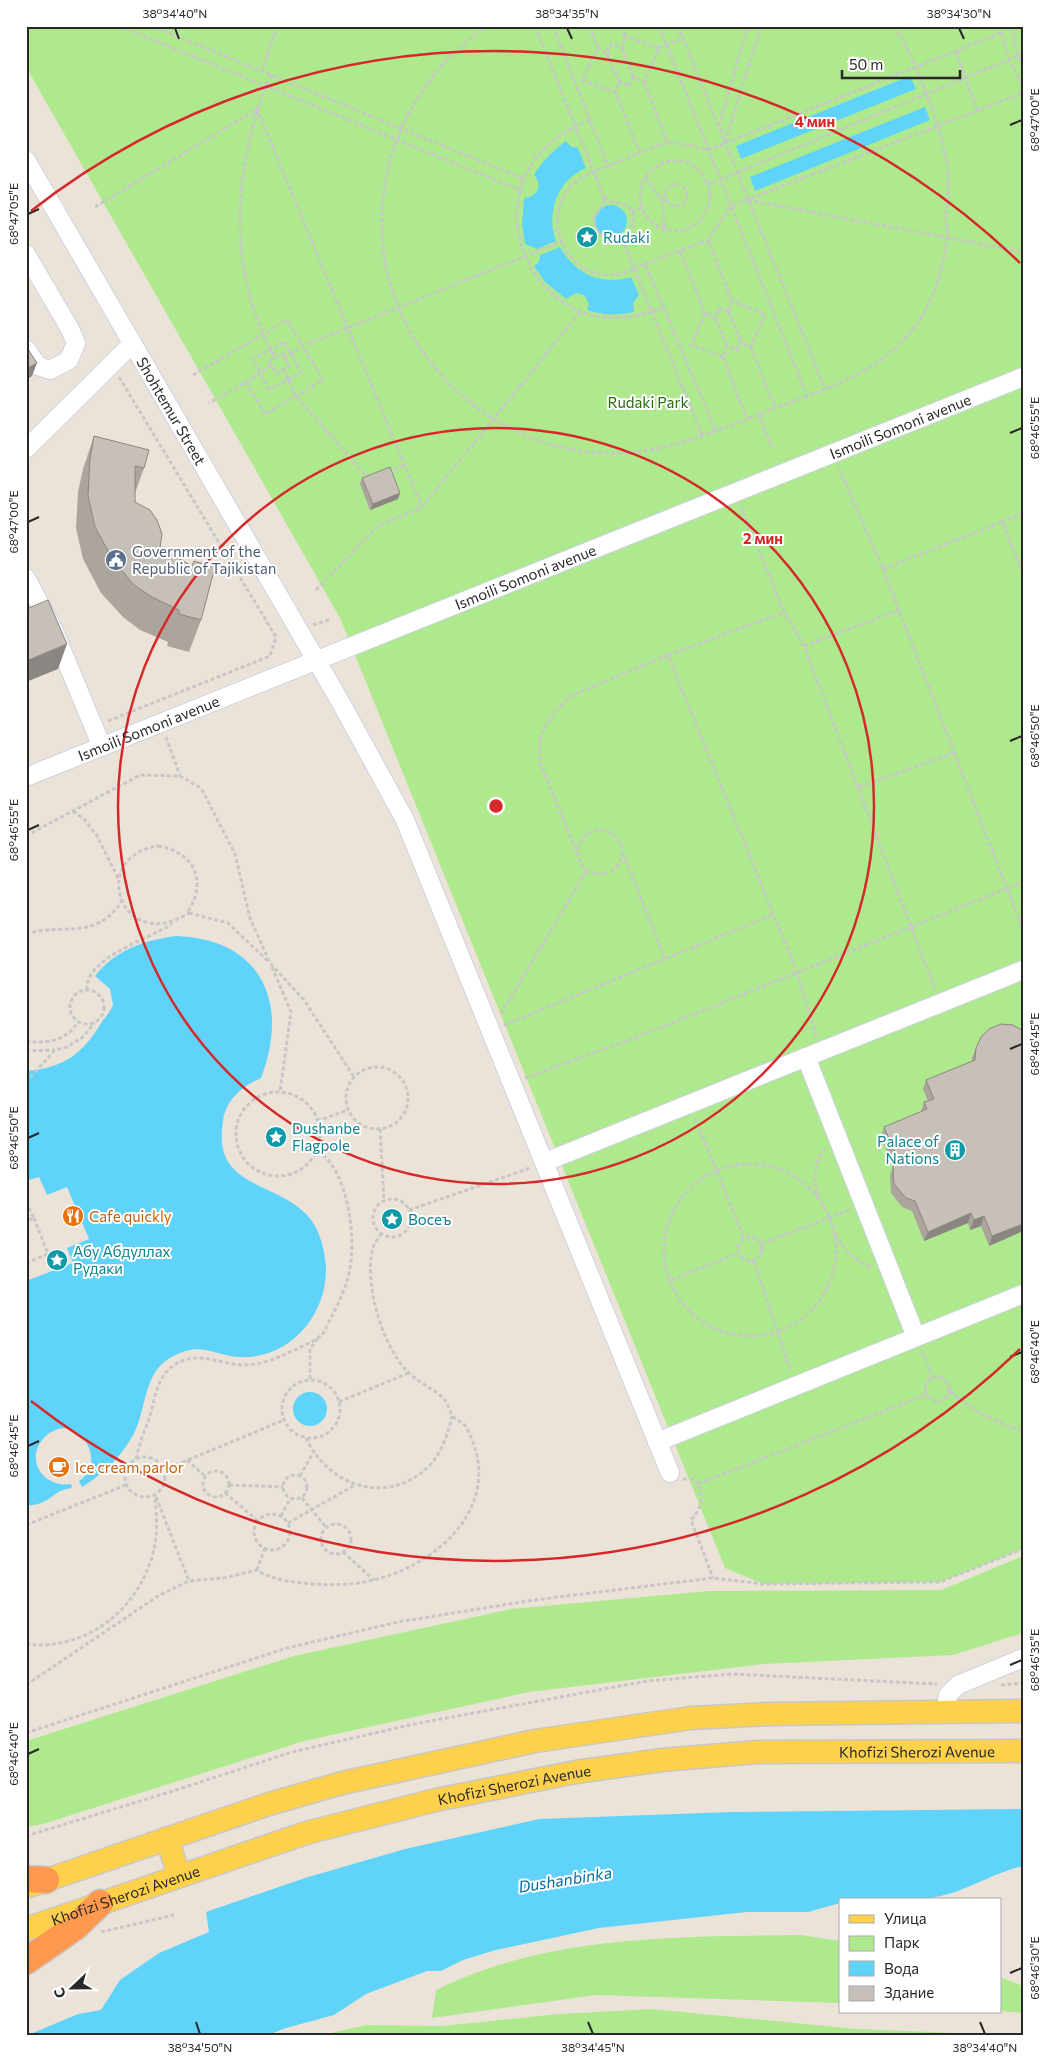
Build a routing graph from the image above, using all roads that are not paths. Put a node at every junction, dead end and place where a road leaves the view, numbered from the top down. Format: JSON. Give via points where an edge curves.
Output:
{"nodes":[{"id":1,"x":26,"y":160,"type":"edge"},
{"id":2,"x":26,"y":254,"type":"edge"},
{"id":3,"x":132,"y":344,"type":"junction"},
{"id":4,"x":26,"y":349,"type":"edge"},
{"id":5,"x":1023,"y":377,"type":"edge"},
{"id":6,"x":26,"y":449,"type":"edge"},
{"id":7,"x":26,"y":578,"type":"edge"},
{"id":8,"x":316,"y":661,"type":"junction"},
{"id":9,"x":102,"y":747,"type":"junction"},
{"id":10,"x":26,"y":777,"type":"edge"},
{"id":11,"x":1023,"y":970,"type":"edge"},
{"id":12,"x":814,"y":1054,"type":"junction"},
{"id":13,"x":544,"y":1162,"type":"junction"},
{"id":14,"x":1023,"y":1294,"type":"edge"},
{"id":15,"x":916,"y":1336,"type":"junction"},
{"id":16,"x":657,"y":1442,"type":"junction"},
{"id":17,"x":670,"y":1473,"type":"road end"},
{"id":18,"x":1023,"y":1658,"type":"edge"},
{"id":19,"x":1023,"y":1711,"type":"edge"},
{"id":20,"x":945,"y":1712,"type":"junction"},
{"id":21,"x":1023,"y":1751,"type":"edge"},
{"id":22,"x":167,"y":1838,"type":"junction"},
{"id":23,"x":179,"y":1876,"type":"junction"},
{"id":24,"x":33,"y":1882,"type":"edge"},
{"id":25,"x":100,"y":1903,"type":"junction"},
{"id":26,"x":26,"y":1929,"type":"edge"},
{"id":27,"x":26,"y":1961,"type":"edge"}],
"edges":[{"from":1,"to":3,"type":"street","name":"Shohtemur Street"},
{"from":2,"to":4,"type":"street","via":[[76,343],[70,360],[50,370],[38,366]]},
{"from":3,"to":6,"type":"street"},
{"from":3,"to":8,"type":"street","name":"Shohtemur Street"},
{"from":5,"to":8,"type":"street","name":"Ismoili Somoni avenue"},
{"from":7,"to":9,"type":"street","via":[[53,629]]},
{"from":8,"to":9,"type":"street","name":"Ismoili Somoni avenue"},
{"from":8,"to":13,"type":"street","name":"Shohtemur Street","via":[[405,820]]},
{"from":9,"to":10,"type":"street","name":"Ismoili Somoni avenue"},
{"from":11,"to":12,"type":"street"},
{"from":12,"to":13,"type":"street"},
{"from":12,"to":15,"type":"street","via":[[838,1137]]},
{"from":13,"to":16,"type":"street","name":"Shohtemur Street"},
{"from":14,"to":15,"type":"street"},
{"from":15,"to":16,"type":"street"},
{"from":16,"to":17,"type":"street","name":"Shohtemur Street"},
{"from":18,"to":20,"type":"street","via":[[958,1685],[948,1695]]},
{"from":19,"to":20,"type":"main road"},
{"from":20,"to":22,"type":"main road","via":[[769,1714],[628,1725],[534,1741],[349,1781]]},
{"from":21,"to":23,"type":"main road","name":"Khofizi Sherozi Avenue","via":[[758,1752],[637,1763],[472,1792],[387,1812],[299,1835]]},
{"from":22,"to":23,"type":"main road"},
{"from":22,"to":24,"type":"main road"},
{"from":23,"to":25,"type":"main road","name":"Khofizi Sherozi Avenue"},
{"from":25,"to":26,"type":"main road","name":"Khofizi Sherozi Avenue"},
{"from":25,"to":27,"type":"highway","via":[[75,1927]]}]}
